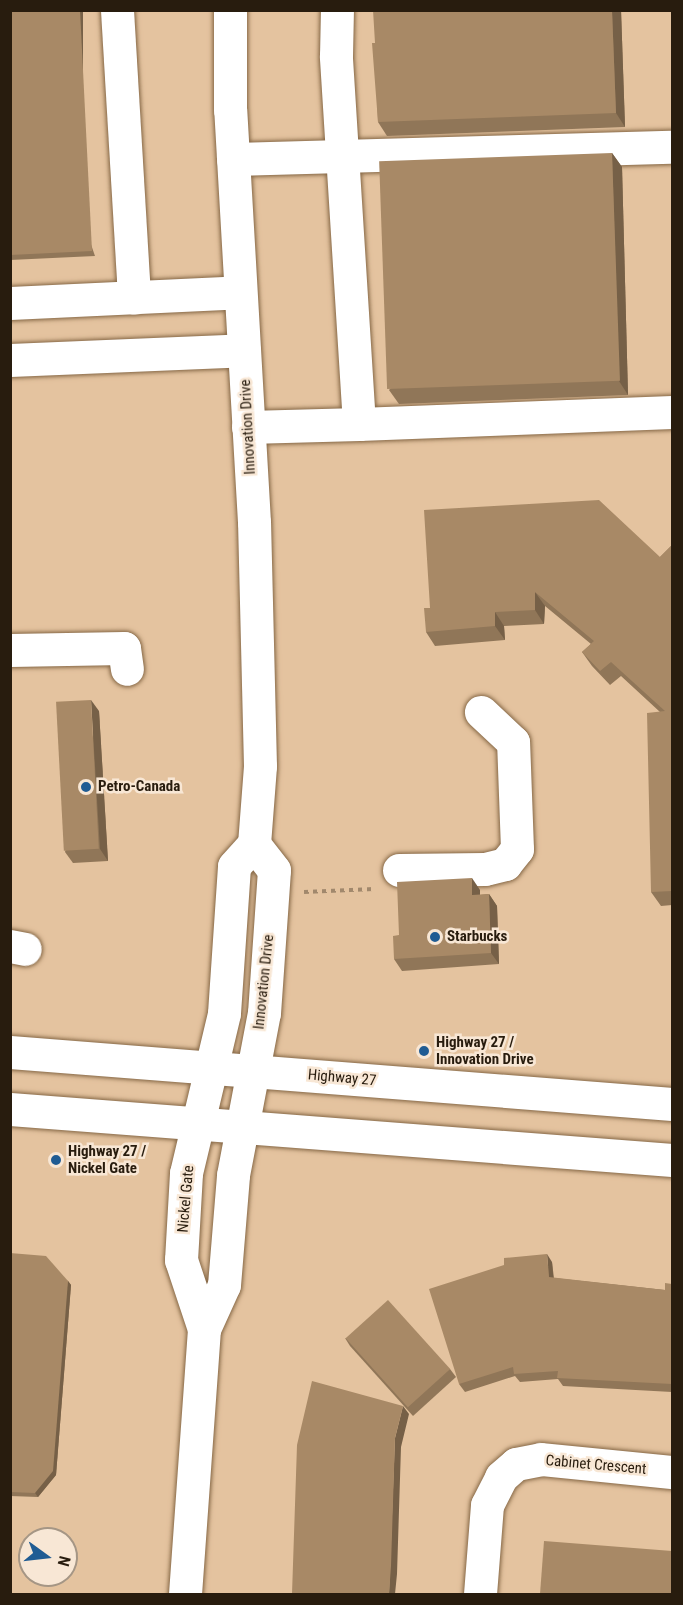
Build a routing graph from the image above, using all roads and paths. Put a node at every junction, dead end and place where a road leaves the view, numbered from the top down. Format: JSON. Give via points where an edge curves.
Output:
{"nodes":[{"id":1,"x":117,"y":10,"type":"edge"},
{"id":2,"x":230,"y":10,"type":"edge"},
{"id":3,"x":337,"y":10,"type":"edge"},
{"id":4,"x":672,"y":147,"type":"edge"},
{"id":5,"x":345,"y":157,"type":"junction"},
{"id":6,"x":233,"y":159,"type":"junction"},
{"id":7,"x":240,"y":291,"type":"junction"},
{"id":8,"x":134,"y":297,"type":"junction"},
{"id":9,"x":10,"y":303,"type":"edge"},
{"id":10,"x":244,"y":350,"type":"junction"},
{"id":11,"x":10,"y":360,"type":"edge"},
{"id":12,"x":672,"y":412,"type":"edge"},
{"id":13,"x":359,"y":424,"type":"junction"},
{"id":14,"x":248,"y":427,"type":"junction"},
{"id":15,"x":10,"y":650,"type":"edge"},
{"id":16,"x":127,"y":669,"type":"dead end"},
{"id":17,"x":481,"y":712,"type":"dead end"},
{"id":18,"x":254,"y":844,"type":"junction"},
{"id":19,"x":399,"y":870,"type":"joint"},
{"id":20,"x":292,"y":893,"type":"dead end"},
{"id":21,"x":10,"y":1052,"type":"edge"},
{"id":22,"x":212,"y":1067,"type":"junction"},
{"id":23,"x":253,"y":1070,"type":"junction"},
{"id":24,"x":672,"y":1104,"type":"edge"},
{"id":25,"x":10,"y":1109,"type":"edge"},
{"id":26,"x":198,"y":1124,"type":"junction"},
{"id":27,"x":242,"y":1127,"type":"junction"},
{"id":28,"x":672,"y":1160,"type":"edge"},
{"id":29,"x":204,"y":1329,"type":"junction"},
{"id":30,"x":672,"y":1473,"type":"edge"},
{"id":31,"x":185,"y":1594,"type":"edge"},
{"id":32,"x":480,"y":1594,"type":"edge"}],
"edges":[{"from":1,"to":8,"type":"street"},
{"from":2,"to":6,"type":"street","name":"Innovation Drive"},
{"from":3,"to":5,"type":"street","via":[[336,56]]},
{"from":4,"to":5,"type":"street"},
{"from":5,"to":6,"type":"street"},
{"from":5,"to":13,"type":"street"},
{"from":6,"to":7,"type":"street","name":"Innovation Drive"},
{"from":7,"to":8,"type":"street"},
{"from":7,"to":10,"type":"street","name":"Innovation Drive"},
{"from":8,"to":9,"type":"street"},
{"from":10,"to":11,"type":"street"},
{"from":10,"to":14,"type":"street","name":"Innovation Drive"},
{"from":12,"to":13,"type":"street"},
{"from":13,"to":14,"type":"street"},
{"from":14,"to":18,"type":"street","name":"Innovation Drive","via":[[260,766]]},
{"from":15,"to":16,"type":"street","via":[[124,648]]},
{"from":17,"to":19,"type":"street","via":[[513,742],[517,849],[505,864],[485,868]]},
{"from":18,"to":22,"type":"street","via":[[234,866],[224,1013]]},
{"from":18,"to":23,"type":"street","name":"Innovation Drive","via":[[274,870],[264,1013]]},
{"from":19,"to":20,"type":"path","via":[[399,888]]},
{"from":21,"to":22,"type":"street","name":"Highway 27"},
{"from":22,"to":23,"type":"street","name":"Highway 27"},
{"from":22,"to":26,"type":"street","name":"Nickel Gate"},
{"from":23,"to":24,"type":"street","name":"Highway 27"},
{"from":23,"to":27,"type":"street","name":"Innovation Drive"},
{"from":25,"to":26,"type":"street"},
{"from":26,"to":27,"type":"street"},
{"from":26,"to":29,"type":"street","name":"Nickel Gate","via":[[186,1173],[181,1260]]},
{"from":27,"to":28,"type":"street"},
{"from":27,"to":29,"type":"street","name":"Nickel Gate","via":[[233,1175],[224,1285]]},
{"from":29,"to":31,"type":"street","name":"Nickel Gate"},
{"from":30,"to":32,"type":"street","name":"Cabinet Crescent","via":[[541,1459],[516,1464],[501,1477],[487,1505]]}]}
